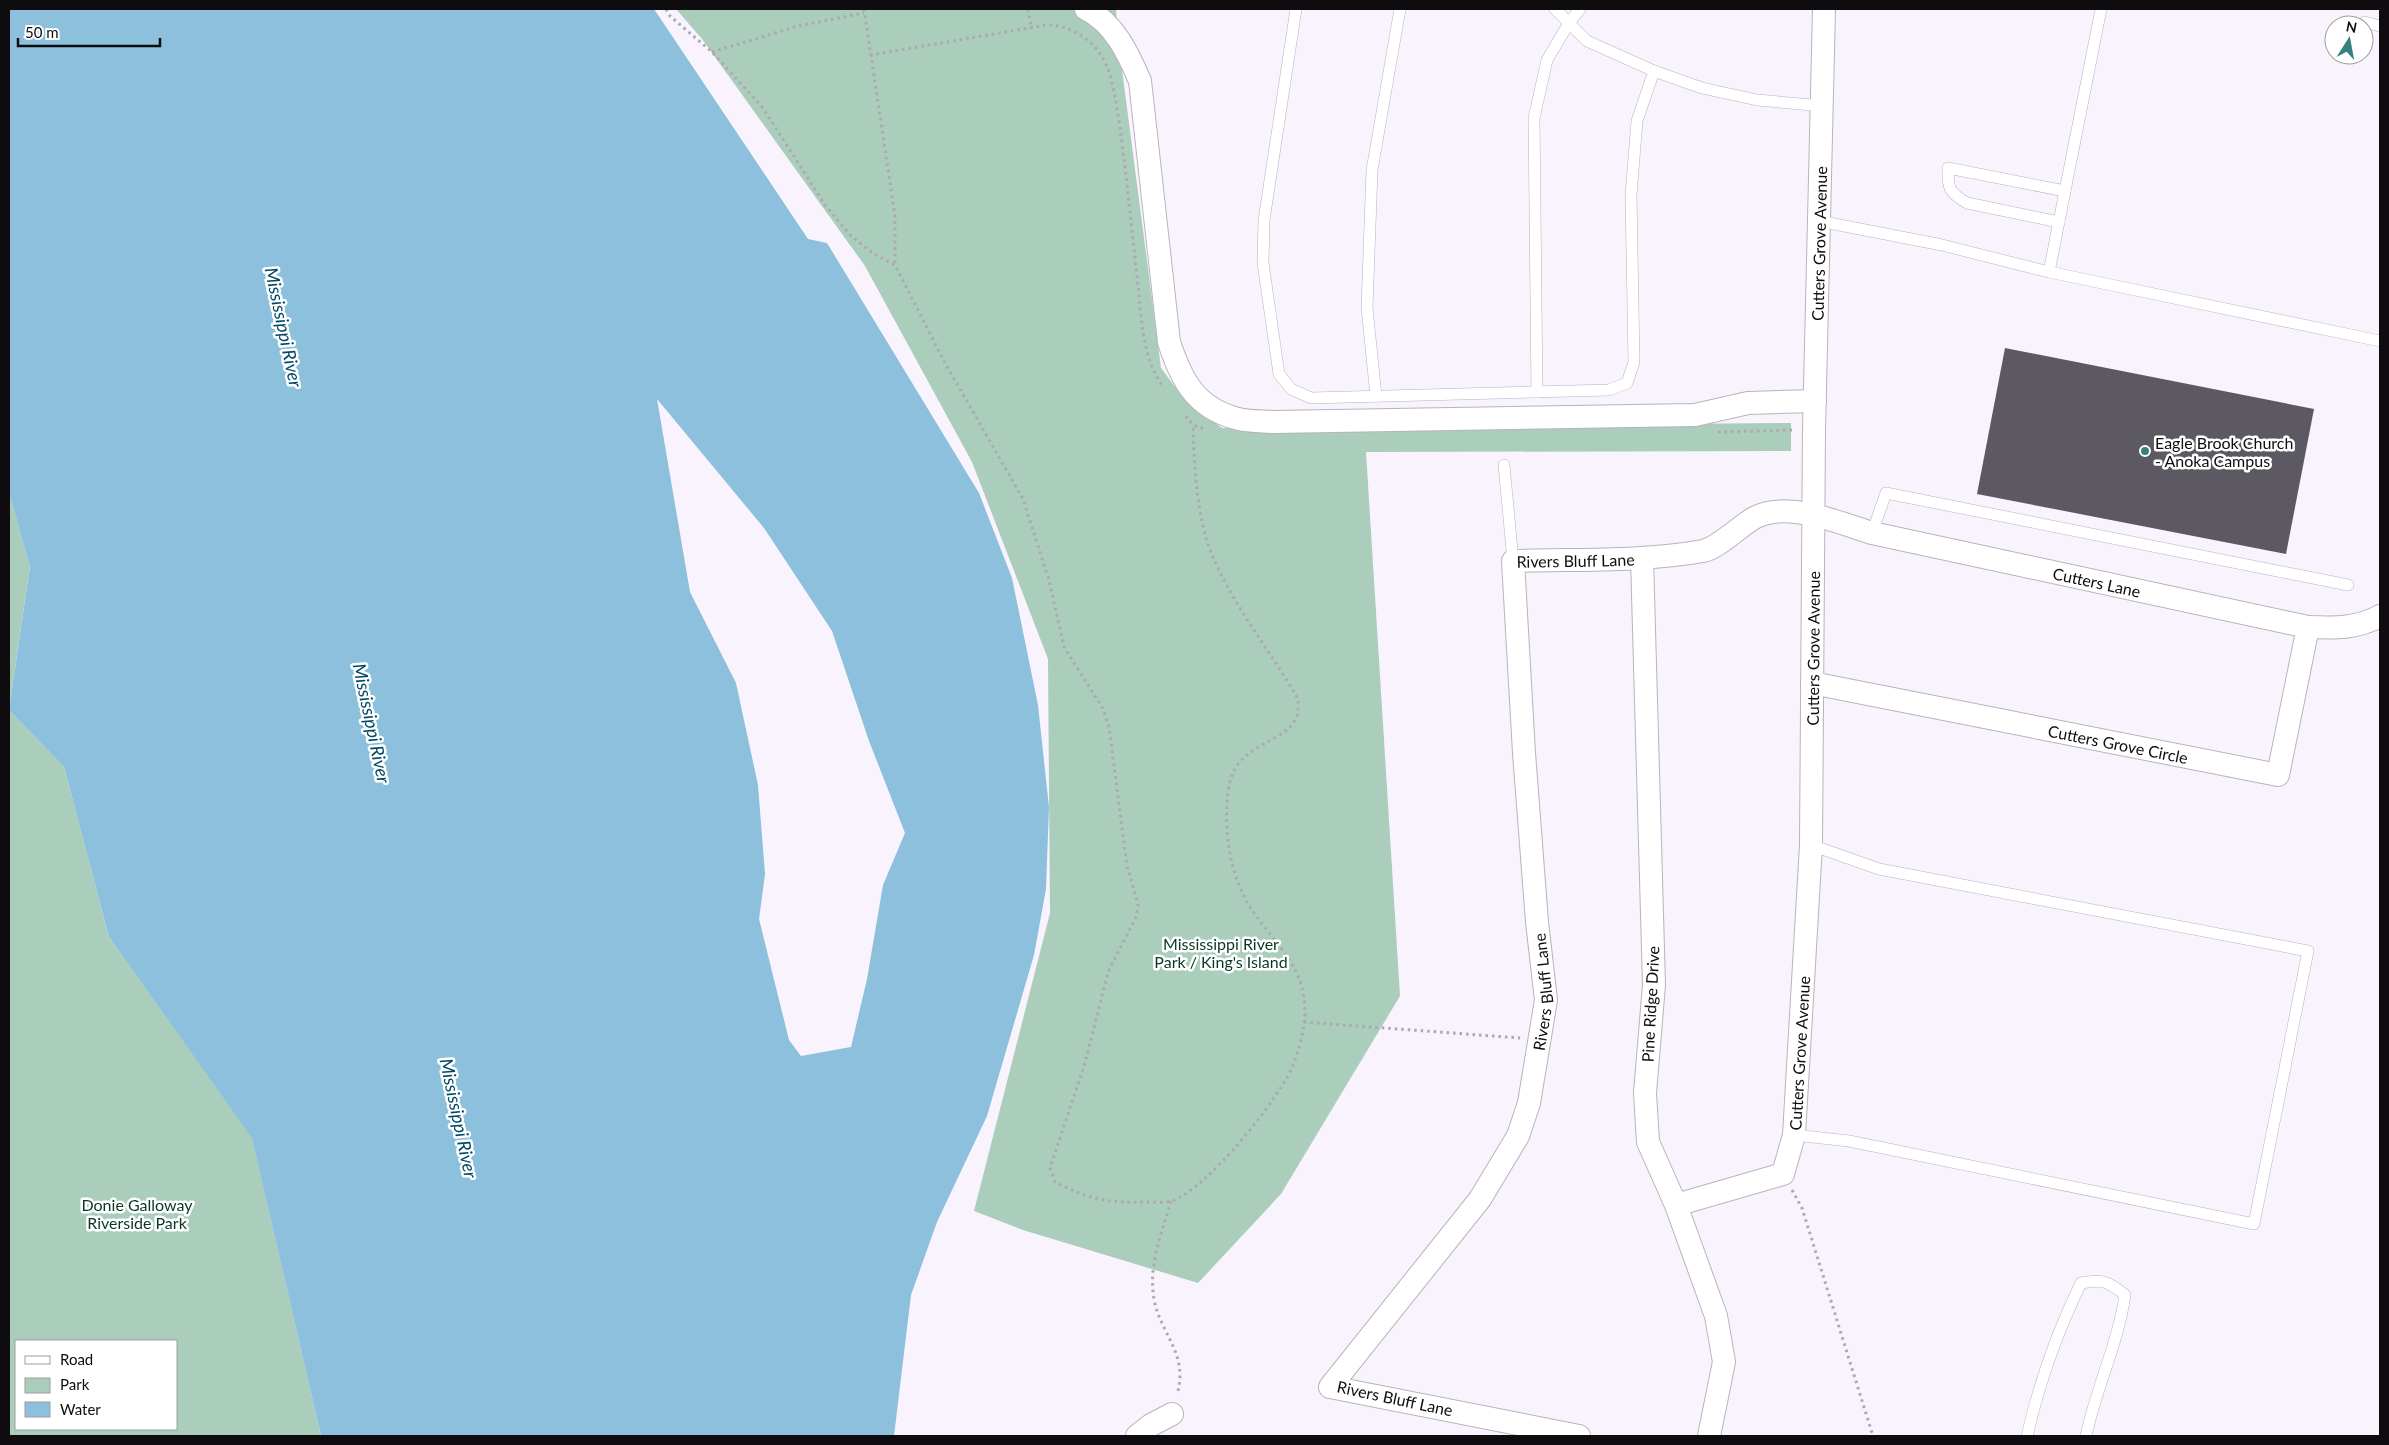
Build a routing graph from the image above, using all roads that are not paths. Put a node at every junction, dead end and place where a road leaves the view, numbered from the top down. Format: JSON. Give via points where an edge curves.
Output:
{"nodes":[{"id":1,"x":1086,"y":9,"type":"edge"},
{"id":2,"x":1296,"y":9,"type":"edge"},
{"id":3,"x":1400,"y":9,"type":"edge"},
{"id":4,"x":1555,"y":9,"type":"edge"},
{"id":5,"x":1580,"y":9,"type":"edge"},
{"id":6,"x":1824,"y":9,"type":"edge"},
{"id":7,"x":2100,"y":9,"type":"edge"},
{"id":8,"x":1569,"y":23,"type":"junction"},
{"id":9,"x":1654,"y":71,"type":"junction"},
{"id":10,"x":1823,"y":106,"type":"junction"},
{"id":11,"x":2065,"y":191,"type":"junction"},
{"id":12,"x":1819,"y":221,"type":"junction"},
{"id":13,"x":2059,"y":222,"type":"junction"},
{"id":14,"x":2049,"y":272,"type":"junction"},
{"id":15,"x":2380,"y":341,"type":"edge"},
{"id":16,"x":1537,"y":392,"type":"junction"},
{"id":17,"x":1376,"y":396,"type":"junction"},
{"id":18,"x":1815,"y":401,"type":"junction"},
{"id":19,"x":1504,"y":465,"type":"dead end"},
{"id":20,"x":1814,"y":515,"type":"junction"},
{"id":21,"x":1872,"y":534,"type":"junction"},
{"id":22,"x":1642,"y":558,"type":"junction"},
{"id":23,"x":1513,"y":561,"type":"junction"},
{"id":24,"x":2348,"y":585,"type":"dead end"},
{"id":25,"x":2380,"y":616,"type":"edge"},
{"id":26,"x":2308,"y":627,"type":"junction"},
{"id":27,"x":1812,"y":683,"type":"junction"},
{"id":28,"x":1811,"y":845,"type":"junction"},
{"id":29,"x":1794,"y":1135,"type":"junction"},
{"id":30,"x":1676,"y":1205,"type":"junction"},
{"id":31,"x":1172,"y":1414,"type":"road end"},
{"id":32,"x":1137,"y":1436,"type":"edge"},
{"id":33,"x":1579,"y":1436,"type":"edge"},
{"id":34,"x":1709,"y":1436,"type":"edge"},
{"id":35,"x":2027,"y":1436,"type":"edge"},
{"id":36,"x":2086,"y":1436,"type":"edge"}],
"edges":[{"from":1,"to":18,"type":"street","via":[[1113,32],[1129,54],[1140,81],[1169,342],[1179,372],[1193,392],[1212,409],[1236,419],[1274,422],[1695,415],[1748,403]]},
{"from":2,"to":17,"type":"lane","via":[[1264,220],[1263,263],[1278,374],[1291,389],[1310,398]]},
{"from":3,"to":17,"type":"lane","via":[[1372,170],[1368,308]]},
{"from":4,"to":8,"type":"lane"},
{"from":5,"to":8,"type":"lane"},
{"from":6,"to":10,"type":"street","name":"Cutters Grove Avenue"},
{"from":7,"to":11,"type":"lane"},
{"from":8,"to":9,"type":"lane","via":[[1587,41]]},
{"from":8,"to":16,"type":"lane","via":[[1547,60],[1534,118]]},
{"from":9,"to":10,"type":"lane","via":[[1702,88],[1758,100]]},
{"from":9,"to":16,"type":"lane","via":[[1637,122],[1631,194],[1634,362],[1626,383],[1609,390]]},
{"from":10,"to":12,"type":"street","name":"Cutters Grove Avenue"},
{"from":11,"to":13,"type":"lane"},
{"from":11,"to":13,"type":"lane","via":[[1948,168],[1948,186],[1955,196],[1967,203]]},
{"from":12,"to":14,"type":"lane","via":[[1942,244]]},
{"from":12,"to":18,"type":"street","name":"Cutters Grove Avenue"},
{"from":13,"to":14,"type":"lane"},
{"from":14,"to":15,"type":"lane"},
{"from":16,"to":17,"type":"lane"},
{"from":18,"to":20,"type":"street","name":"Cutters Grove Avenue"},
{"from":19,"to":23,"type":"lane"},
{"from":20,"to":21,"type":"street","name":"Cutters Lane"},
{"from":20,"to":22,"type":"street","name":"Rivers Bluff Lane","via":[[1779,512],[1756,517],[1706,550]]},
{"from":20,"to":27,"type":"street","name":"Cutters Grove Avenue"},
{"from":21,"to":24,"type":"lane","via":[[1886,493]]},
{"from":21,"to":26,"type":"street","name":"Cutters Lane"},
{"from":22,"to":23,"type":"street","name":"Rivers Bluff Lane"},
{"from":22,"to":30,"type":"street","name":"Pine Ridge Drive","via":[[1654,985],[1645,1103],[1648,1142]]},
{"from":23,"to":33,"type":"street","name":"Rivers Bluff Lane","via":[[1537,922],[1546,1000],[1529,1103],[1518,1136],[1480,1199],[1330,1387]]},
{"from":25,"to":26,"type":"street","name":"Cutters Lane","via":[[2366,624],[2342,629]]},
{"from":26,"to":27,"type":"street","name":"Cutters Grove Circle","via":[[2278,775]]},
{"from":27,"to":28,"type":"street","name":"Cutters Grove Avenue"},
{"from":28,"to":29,"type":"street","name":"Cutters Grove Avenue"},
{"from":28,"to":29,"type":"lane","via":[[1879,870],[2308,951],[2254,1224],[1849,1141]]},
{"from":29,"to":30,"type":"street","name":"Cutters Grove Avenue","via":[[1784,1174]]},
{"from":30,"to":34,"type":"street","name":"Pine Ridge Drive","via":[[1716,1316],[1724,1362]]},
{"from":31,"to":32,"type":"street"},
{"from":35,"to":36,"type":"lane","via":[[2063,1320],[2080,1283],[2097,1280],[2112,1284],[2125,1296],[2121,1321]]}]}
